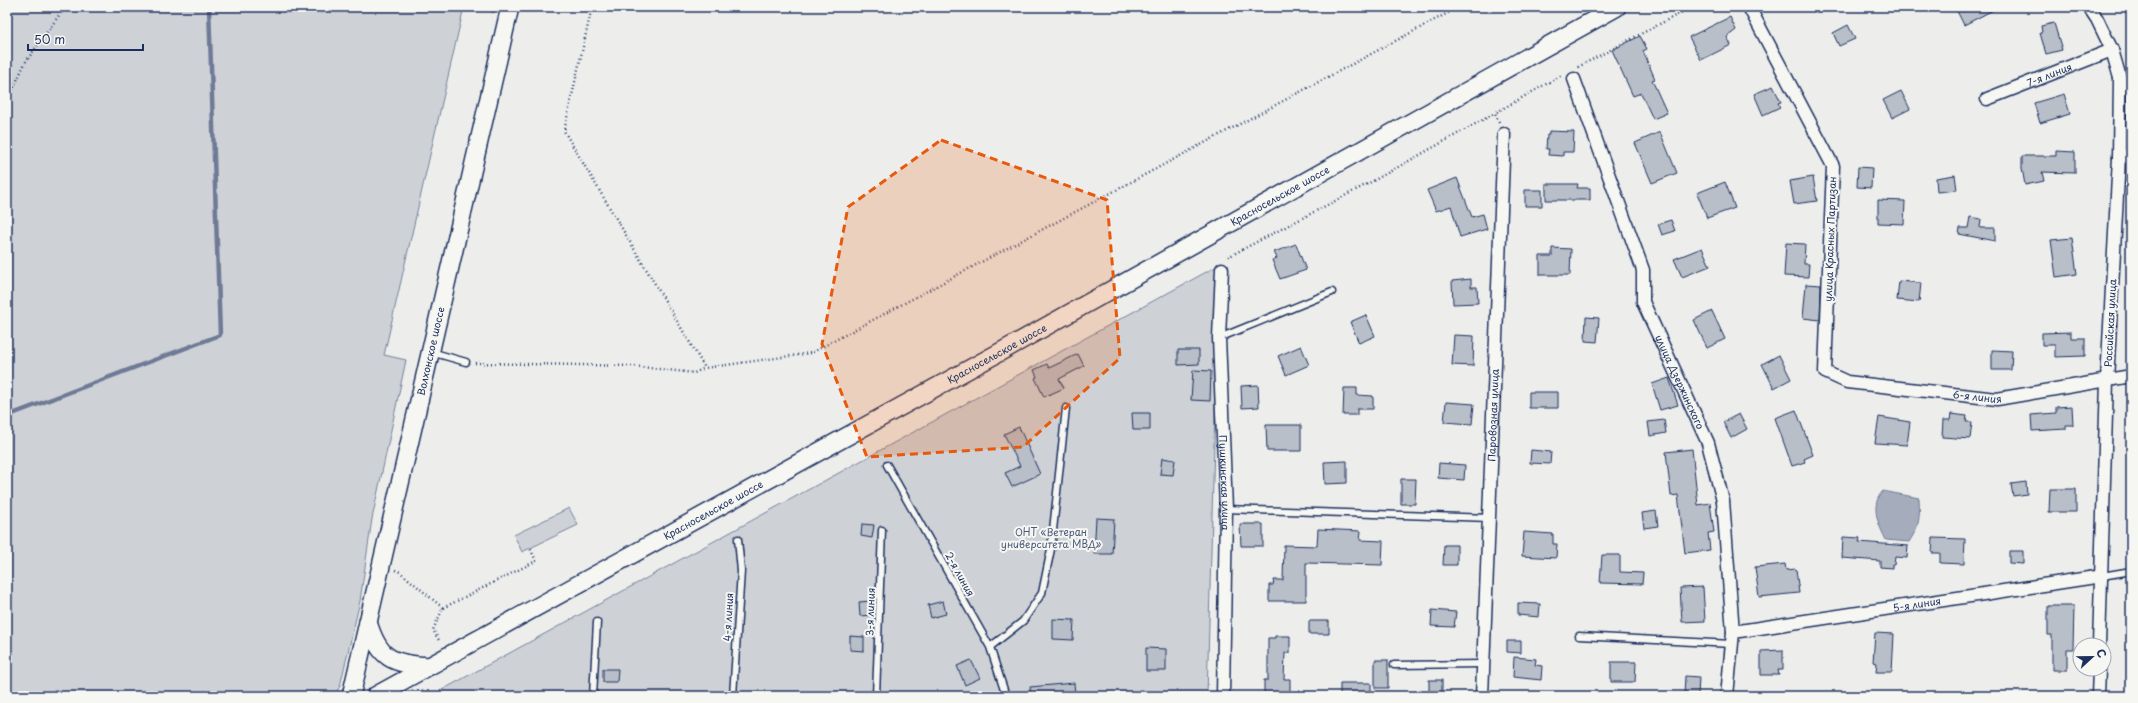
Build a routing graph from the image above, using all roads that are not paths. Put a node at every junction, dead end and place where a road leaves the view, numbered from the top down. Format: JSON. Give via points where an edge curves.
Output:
{"nodes":[{"id":1,"x":1617,"y":7,"type":"edge"},
{"id":2,"x":1749,"y":7,"type":"edge"},
{"id":3,"x":2089,"y":7,"type":"edge"},
{"id":4,"x":506,"y":11,"type":"edge"},
{"id":5,"x":2112,"y":50,"type":"junction"},
{"id":6,"x":1569,"y":74,"type":"road end"},
{"id":7,"x":1987,"y":99,"type":"dead end"},
{"id":8,"x":1504,"y":134,"type":"dead end"},
{"id":9,"x":2131,"y":155,"type":"edge"},
{"id":10,"x":2119,"y":158,"type":"junction"},
{"id":11,"x":1224,"y":264,"type":"road end"},
{"id":12,"x":1332,"y":292,"type":"dead end"},
{"id":13,"x":1219,"y":338,"type":"junction"},
{"id":14,"x":430,"y":352,"type":"junction"},
{"id":15,"x":466,"y":362,"type":"dead end"},
{"id":16,"x":1825,"y":372,"type":"joint"},
{"id":17,"x":2131,"y":376,"type":"edge"},
{"id":18,"x":2107,"y":381,"type":"junction"},
{"id":19,"x":1066,"y":408,"type":"dead end"},
{"id":20,"x":887,"y":465,"type":"dead end"},
{"id":21,"x":1226,"y":509,"type":"junction"},
{"id":22,"x":1490,"y":518,"type":"junction"},
{"id":23,"x":882,"y":530,"type":"dead end"},
{"id":24,"x":738,"y":539,"type":"dead end"},
{"id":25,"x":2131,"y":571,"type":"edge"},
{"id":26,"x":2102,"y":576,"type":"junction"},
{"id":27,"x":368,"y":622,"type":"junction"},
{"id":28,"x":597,"y":622,"type":"dead end"},
{"id":29,"x":1733,"y":632,"type":"junction"},
{"id":30,"x":1579,"y":636,"type":"dead end"},
{"id":31,"x":2099,"y":637,"type":"edge"},
{"id":32,"x":1732,"y":644,"type":"junction"},
{"id":33,"x":990,"y":647,"type":"junction"},
{"id":34,"x":1484,"y":664,"type":"junction"},
{"id":35,"x":1394,"y":665,"type":"dead end"},
{"id":36,"x":429,"y":666,"type":"junction"},
{"id":37,"x":2099,"y":677,"type":"edge"},
{"id":38,"x":351,"y":696,"type":"edge"},
{"id":39,"x":374,"y":696,"type":"edge"},
{"id":40,"x":593,"y":696,"type":"edge"},
{"id":41,"x":733,"y":696,"type":"edge"},
{"id":42,"x":876,"y":696,"type":"edge"},
{"id":43,"x":1006,"y":696,"type":"edge"},
{"id":44,"x":1223,"y":696,"type":"edge"},
{"id":45,"x":1482,"y":696,"type":"edge"},
{"id":46,"x":1727,"y":696,"type":"edge"},
{"id":47,"x":2098,"y":696,"type":"edge"}],
"edges":[{"from":1,"to":36,"type":"main road","name":"Красносельское шоссе","via":[[1011,346]]},
{"from":2,"to":16,"type":"street","name":"улица Красных Партизан","via":[[1833,166]]},
{"from":3,"to":5,"type":"street","name":"Российская улица"},
{"from":4,"to":14,"type":"main road","name":"Волхонское шоссе"},
{"from":5,"to":7,"type":"street","name":"7-я линия"},
{"from":5,"to":10,"type":"street","name":"Российская улица","via":[[2120,78]]},
{"from":6,"to":29,"type":"street","name":"улица Дзержинского","via":[[1644,270],[1643,302],[1708,443],[1723,501]]},
{"from":8,"to":22,"type":"street","name":"Паровозная улица"},
{"from":9,"to":10,"type":"street"},
{"from":10,"to":18,"type":"street","name":"Российская улица"},
{"from":11,"to":13,"type":"street","name":"Пушкинская улица"},
{"from":12,"to":13,"type":"lane"},
{"from":13,"to":21,"type":"street","name":"Пушкинская улица"},
{"from":14,"to":15,"type":"lane"},
{"from":14,"to":27,"type":"main road","name":"Волхонское шоссе"},
{"from":16,"to":18,"type":"street","name":"6-я линия","via":[[1847,382],[1997,399]]},
{"from":17,"to":18,"type":"street","name":"6-я линия"},
{"from":18,"to":26,"type":"street","name":"Российская улица"},
{"from":19,"to":33,"type":"lane","via":[[1051,549],[1042,593],[1022,621]]},
{"from":20,"to":33,"type":"lane","name":"2-я линия"},
{"from":21,"to":22,"type":"lane"},
{"from":21,"to":44,"type":"street","name":"Пушкинская улица"},
{"from":22,"to":34,"type":"street","name":"Паровозная улица"},
{"from":23,"to":42,"type":"lane","name":"3-я линия"},
{"from":24,"to":41,"type":"lane","name":"4-я линия","via":[[741,571]]},
{"from":25,"to":26,"type":"lane"},
{"from":26,"to":29,"type":"street","name":"5-я линия"},
{"from":26,"to":31,"type":"street","name":"Российская улица"},
{"from":27,"to":36,"type":"main road","via":[[378,648],[389,656],[400,663]]},
{"from":27,"to":38,"type":"main road","name":"Волхонское шоссе"},
{"from":28,"to":40,"type":"lane"},
{"from":29,"to":32,"type":"street","name":"улица Дзержинского"},
{"from":30,"to":32,"type":"lane"},
{"from":32,"to":46,"type":"street","name":"улица Дзержинского"},
{"from":33,"to":43,"type":"lane","name":"2-я линия"},
{"from":34,"to":35,"type":"lane"},
{"from":34,"to":45,"type":"street","name":"Паровозная улица"},
{"from":36,"to":39,"type":"main road","name":"Красносельское шоссе"},
{"from":37,"to":47,"type":"street"}]}
